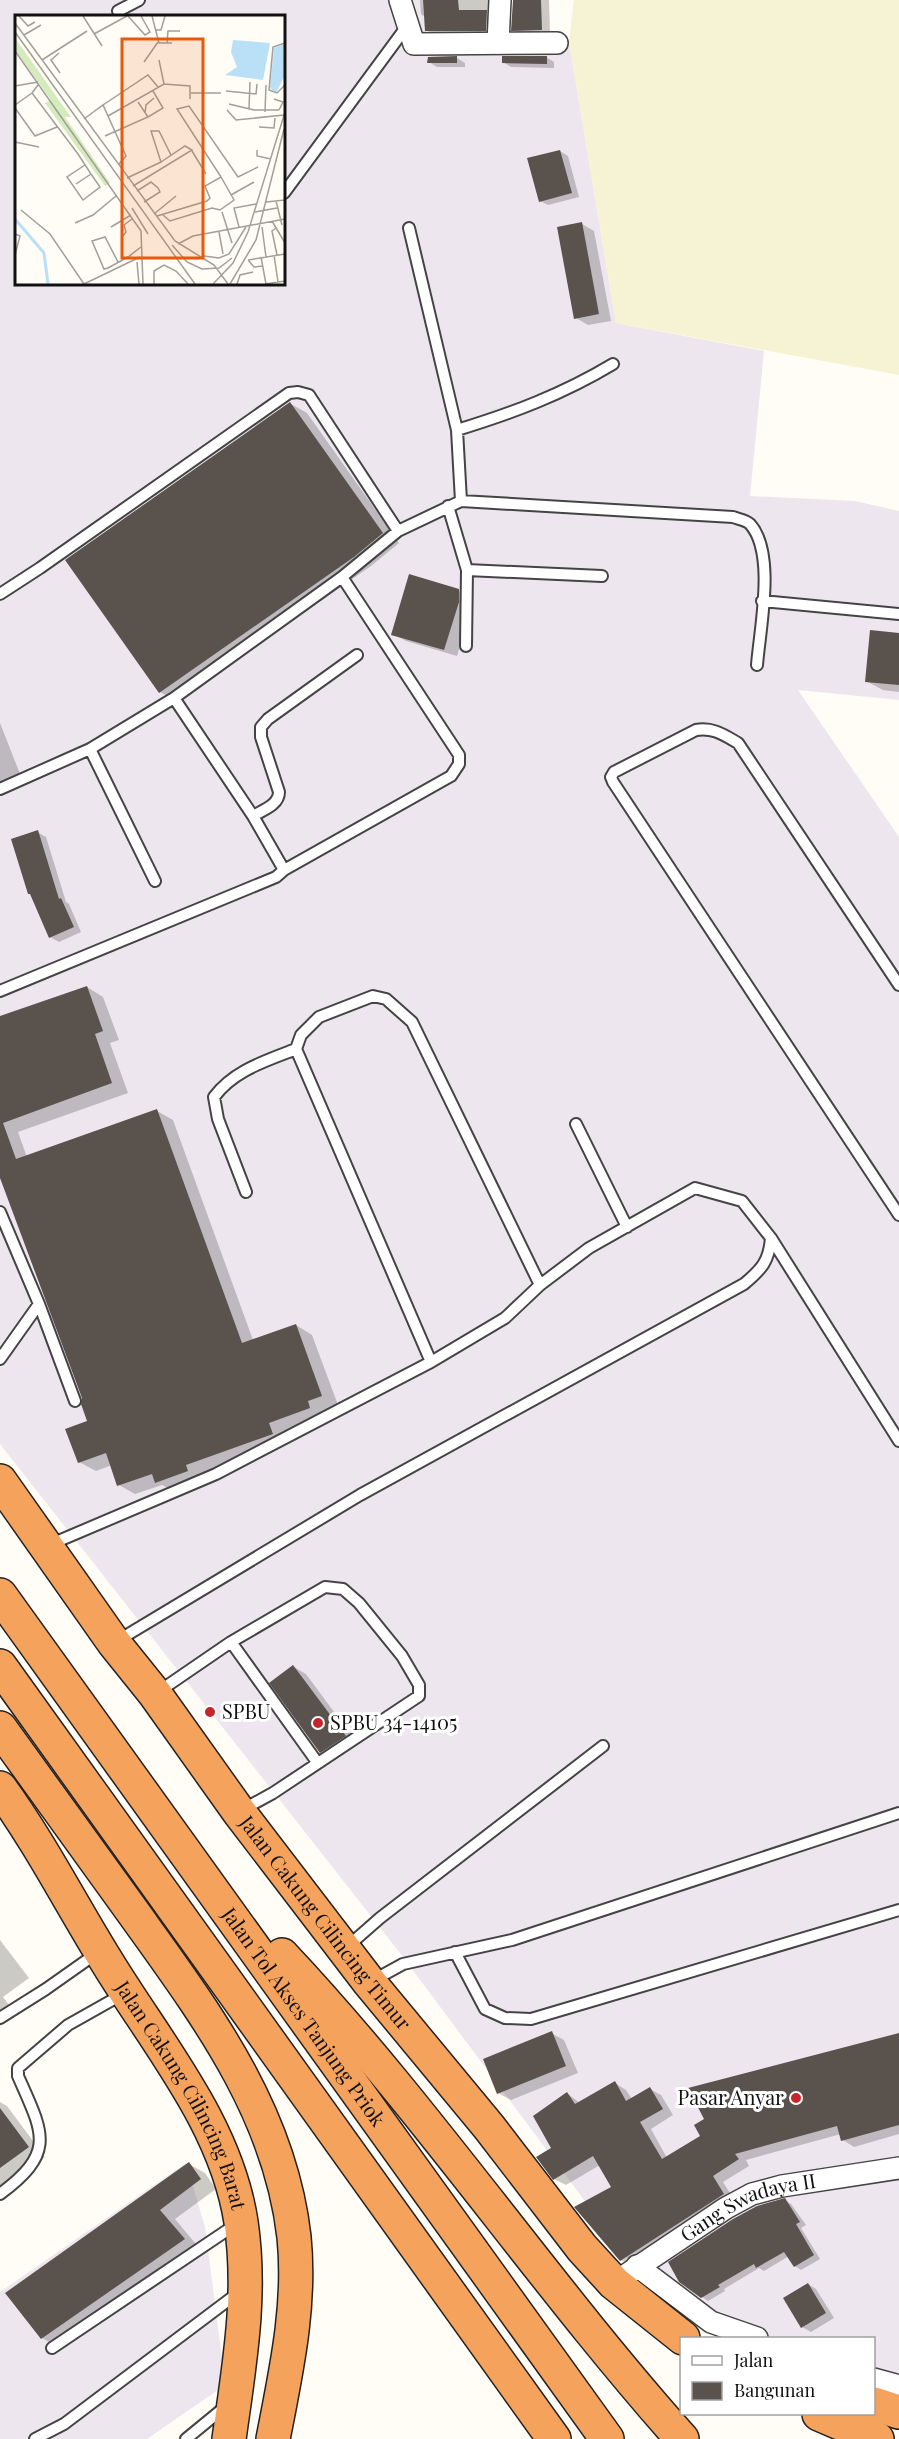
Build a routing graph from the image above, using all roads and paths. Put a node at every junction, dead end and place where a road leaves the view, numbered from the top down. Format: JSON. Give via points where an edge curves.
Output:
{"nodes":[{"id":1,"x":139,"y":0,"type":"edge"},
{"id":2,"x":400,"y":0,"type":"edge"},
{"id":3,"x":500,"y":0,"type":"edge"},
{"id":4,"x":118,"y":11,"type":"dead end"},
{"id":5,"x":406,"y":26,"type":"junction"},
{"id":6,"x":556,"y":42,"type":"dead end"},
{"id":7,"x":498,"y":43,"type":"junction"},
{"id":8,"x":285,"y":192,"type":"edge"},
{"id":9,"x":408,"y":228,"type":"dead end"},
{"id":10,"x":613,"y":364,"type":"dead end"},
{"id":11,"x":457,"y":430,"type":"junction"},
{"id":12,"x":461,"y":501,"type":"junction"},
{"id":13,"x":448,"y":506,"type":"junction"},
{"id":14,"x":398,"y":531,"type":"junction"},
{"id":15,"x":467,"y":570,"type":"junction"},
{"id":16,"x":602,"y":576,"type":"dead end"},
{"id":17,"x":342,"y":577,"type":"junction"},
{"id":18,"x":0,"y":594,"type":"edge"},
{"id":19,"x":762,"y":601,"type":"junction"},
{"id":20,"x":899,"y":614,"type":"edge"},
{"id":21,"x":466,"y":646,"type":"dead end"},
{"id":22,"x":357,"y":655,"type":"dead end"},
{"id":23,"x":757,"y":665,"type":"dead end"},
{"id":24,"x":174,"y":698,"type":"junction"},
{"id":25,"x":90,"y":749,"type":"junction"},
{"id":26,"x":0,"y":789,"type":"edge"},
{"id":27,"x":253,"y":816,"type":"junction"},
{"id":28,"x":284,"y":870,"type":"junction"},
{"id":29,"x":155,"y":881,"type":"dead end"},
{"id":30,"x":899,"y":985,"type":"edge"},
{"id":31,"x":0,"y":991,"type":"edge"},
{"id":32,"x":296,"y":1049,"type":"junction"},
{"id":33,"x":576,"y":1124,"type":"dead end"},
{"id":34,"x":246,"y":1192,"type":"dead end"},
{"id":35,"x":0,"y":1212,"type":"edge"},
{"id":36,"x":899,"y":1215,"type":"edge"},
{"id":37,"x":627,"y":1227,"type":"junction"},
{"id":38,"x":771,"y":1238,"type":"junction"},
{"id":39,"x":540,"y":1285,"type":"junction"},
{"id":40,"x":39,"y":1304,"type":"junction"},
{"id":41,"x":0,"y":1359,"type":"edge"},
{"id":42,"x":431,"y":1362,"type":"junction"},
{"id":43,"x":75,"y":1401,"type":"dead end"},
{"id":44,"x":899,"y":1441,"type":"edge"},
{"id":45,"x":0,"y":1481,"type":"edge"},
{"id":46,"x":46,"y":1546,"type":"junction"},
{"id":47,"x":0,"y":1595,"type":"edge"},
{"id":48,"x":231,"y":1642,"type":"junction"},
{"id":49,"x":114,"y":1643,"type":"junction"},
{"id":50,"x":0,"y":1666,"type":"edge"},
{"id":51,"x":155,"y":1694,"type":"junction"},
{"id":52,"x":0,"y":1728,"type":"edge"},
{"id":53,"x":603,"y":1746,"type":"dead end"},
{"id":54,"x":317,"y":1762,"type":"junction"},
{"id":55,"x":0,"y":1788,"type":"edge"},
{"id":56,"x":239,"y":1812,"type":"junction"},
{"id":57,"x":899,"y":1813,"type":"edge"},
{"id":58,"x":186,"y":1852,"type":"junction"},
{"id":59,"x":899,"y":1910,"type":"edge"},
{"id":60,"x":344,"y":1949,"type":"junction"},
{"id":61,"x":99,"y":1951,"type":"junction"},
{"id":62,"x":455,"y":1952,"type":"junction"},
{"id":63,"x":369,"y":1982,"type":"junction"},
{"id":64,"x":125,"y":1993,"type":"junction"},
{"id":65,"x":0,"y":2018,"type":"edge"},
{"id":66,"x":899,"y":2168,"type":"edge"},
{"id":67,"x":0,"y":2194,"type":"edge"},
{"id":68,"x":241,"y":2221,"type":"junction"},
{"id":69,"x":625,"y":2275,"type":"junction"},
{"id":70,"x":246,"y":2287,"type":"junction"},
{"id":71,"x":681,"y":2335,"type":"edge"},
{"id":72,"x":754,"y":2337,"type":"edge"},
{"id":73,"x":52,"y":2348,"type":"dead end"},
{"id":74,"x":875,"y":2380,"type":"edge"},
{"id":75,"x":899,"y":2386,"type":"edge"},
{"id":76,"x":235,"y":2399,"type":"junction"},
{"id":77,"x":875,"y":2405,"type":"edge"},
{"id":78,"x":899,"y":2412,"type":"edge"},
{"id":79,"x":821,"y":2415,"type":"edge"},
{"id":80,"x":35,"y":2439,"type":"edge"},
{"id":81,"x":186,"y":2439,"type":"edge"},
{"id":82,"x":229,"y":2439,"type":"edge"},
{"id":83,"x":273,"y":2439,"type":"edge"},
{"id":84,"x":554,"y":2439,"type":"edge"},
{"id":85,"x":607,"y":2439,"type":"edge"},
{"id":86,"x":682,"y":2439,"type":"edge"},
{"id":87,"x":877,"y":2439,"type":"edge"}],
"edges":[{"from":1,"to":4,"type":"lane"},
{"from":2,"to":5,"type":"street"},
{"from":3,"to":7,"type":"street"},
{"from":5,"to":7,"type":"street","via":[[414,44]]},
{"from":5,"to":8,"type":"lane"},
{"from":6,"to":7,"type":"street"},
{"from":9,"to":11,"type":"lane"},
{"from":10,"to":11,"type":"lane","via":[[516,412]]},
{"from":11,"to":12,"type":"lane"},
{"from":12,"to":13,"type":"lane"},
{"from":12,"to":19,"type":"lane","via":[[733,517],[748,522],[758,537],[765,566]]},
{"from":13,"to":14,"type":"lane"},
{"from":13,"to":15,"type":"lane"},
{"from":14,"to":17,"type":"lane"},
{"from":14,"to":18,"type":"lane","via":[[309,395],[289,393]]},
{"from":15,"to":16,"type":"lane"},
{"from":15,"to":21,"type":"lane"},
{"from":17,"to":24,"type":"lane"},
{"from":17,"to":28,"type":"lane","via":[[459,755],[459,764],[451,776]]},
{"from":19,"to":20,"type":"lane"},
{"from":19,"to":23,"type":"lane"},
{"from":22,"to":27,"type":"lane","via":[[261,727],[279,798]]},
{"from":24,"to":25,"type":"lane"},
{"from":24,"to":27,"type":"lane"},
{"from":25,"to":26,"type":"lane"},
{"from":25,"to":29,"type":"lane"},
{"from":27,"to":28,"type":"lane"},
{"from":28,"to":31,"type":"lane","via":[[276,877]]},
{"from":30,"to":36,"type":"lane","via":[[738,743],[720,732],[696,730],[614,772],[613,782]]},
{"from":32,"to":34,"type":"lane","via":[[246,1070],[223,1085],[214,1097],[218,1119]]},
{"from":32,"to":39,"type":"lane","via":[[301,1035],[319,1017],[373,996],[386,999],[412,1022]]},
{"from":32,"to":42,"type":"lane"},
{"from":33,"to":37,"type":"lane"},
{"from":35,"to":40,"type":"lane"},
{"from":37,"to":38,"type":"lane","via":[[695,1188],[742,1201]]},
{"from":37,"to":39,"type":"lane","via":[[589,1248]]},
{"from":38,"to":44,"type":"lane"},
{"from":38,"to":49,"type":"lane","via":[[769,1256],[744,1284],[360,1495]]},
{"from":39,"to":42,"type":"lane","via":[[505,1318]]},
{"from":40,"to":41,"type":"lane"},
{"from":40,"to":43,"type":"lane"},
{"from":42,"to":46,"type":"lane","via":[[216,1474]]},
{"from":45,"to":46,"type":"highway","name":"Jalan Cakung Cilincing Timur"},
{"from":46,"to":49,"type":"highway","name":"Jalan Cakung Cilincing Timur"},
{"from":47,"to":58,"type":"highway","name":"Jalan Tol Akses Tanjung Priok"},
{"from":48,"to":51,"type":"lane"},
{"from":48,"to":54,"type":"lane"},
{"from":48,"to":54,"type":"lane","via":[[325,1587],[343,1589],[359,1603],[402,1656],[419,1685],[419,1696]]},
{"from":49,"to":51,"type":"highway","name":"Jalan Cakung Cilincing Timur"},
{"from":50,"to":84,"type":"highway"},
{"from":51,"to":56,"type":"highway","name":"Jalan Cakung Cilincing Timur"},
{"from":52,"to":83,"type":"highway","via":[[207,2018],[240,2070],[272,2142],[290,2211],[295,2266],[290,2345]]},
{"from":53,"to":60,"type":"lane"},
{"from":54,"to":56,"type":"lane"},
{"from":55,"to":61,"type":"highway","name":"Jalan Cakung Cilincing Barat"},
{"from":56,"to":60,"type":"highway","name":"Jalan Cakung Cilincing Timur"},
{"from":57,"to":62,"type":"lane","via":[[512,1940]]},
{"from":58,"to":85,"type":"highway","name":"Jalan Tol Akses Tanjung Priok"},
{"from":58,"to":86,"type":"highway","via":[[375,2060]]},
{"from":59,"to":62,"type":"lane","via":[[531,2019],[505,2018],[485,2009]]},
{"from":60,"to":63,"type":"highway","name":"Jalan Cakung Cilincing Timur"},
{"from":61,"to":64,"type":"highway","name":"Jalan Cakung Cilincing Barat"},
{"from":61,"to":65,"type":"lane"},
{"from":62,"to":63,"type":"lane","via":[[403,1964]]},
{"from":63,"to":69,"type":"highway","name":"Jalan Cakung Cilincing Timur","via":[[489,2127],[582,2248]]},
{"from":64,"to":67,"type":"lane","via":[[68,2025],[18,2068],[40,2128],[41,2145],[20,2180]]},
{"from":64,"to":68,"type":"highway","name":"Jalan Cakung Cilincing Barat","via":[[212,2132]]},
{"from":66,"to":69,"type":"street","name":"Gang Swadaya II","via":[[752,2194]]},
{"from":68,"to":70,"type":"highway","name":"Jalan Cakung Cilincing Barat"},
{"from":68,"to":73,"type":"lane"},
{"from":69,"to":71,"type":"highway","name":"Jalan Cakung Cilincing Timur"},
{"from":69,"to":72,"type":"street","via":[[711,2322]]},
{"from":70,"to":76,"type":"highway","name":"Jalan Cakung Cilincing Barat"},
{"from":70,"to":80,"type":"lane","via":[[64,2424]]},
{"from":74,"to":75,"type":"street"},
{"from":76,"to":81,"type":"lane"},
{"from":76,"to":82,"type":"highway","name":"Jalan Cakung Cilincing Barat"},
{"from":77,"to":78,"type":"highway"},
{"from":79,"to":87,"type":"highway"}]}
